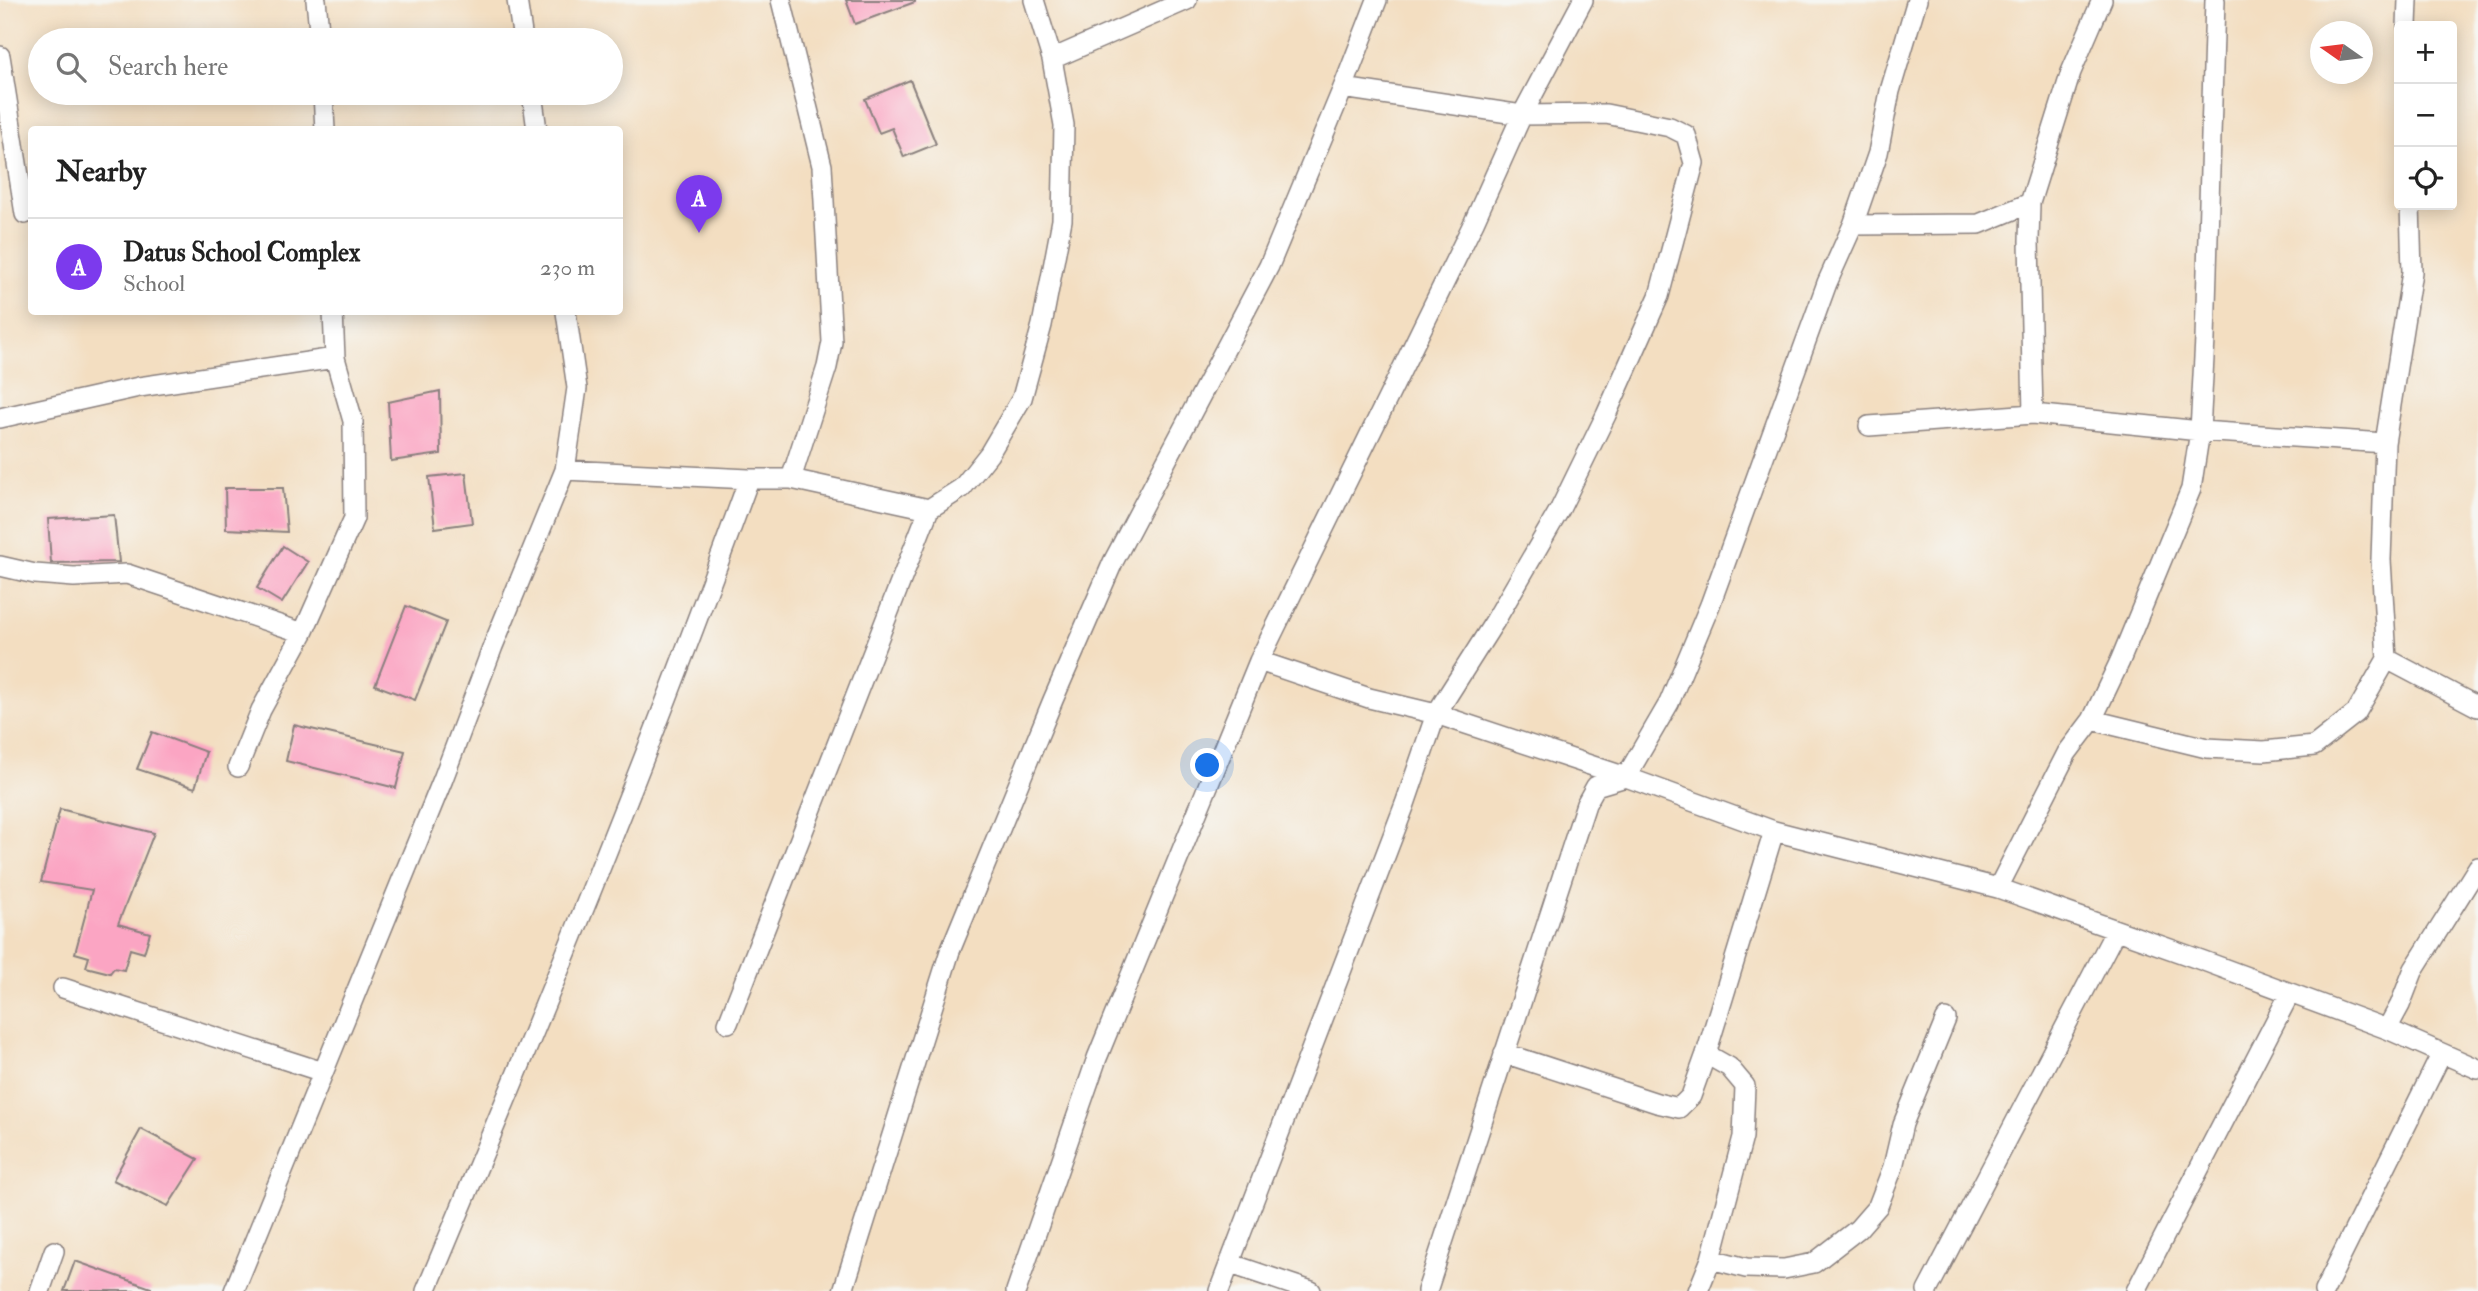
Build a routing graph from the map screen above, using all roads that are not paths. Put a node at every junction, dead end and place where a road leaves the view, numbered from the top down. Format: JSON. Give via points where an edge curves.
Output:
{"nodes":[{"id":1,"x":316,"y":0,"type":"edge"},
{"id":2,"x":517,"y":0,"type":"edge"},
{"id":3,"x":781,"y":0,"type":"edge"},
{"id":4,"x":1034,"y":0,"type":"edge"},
{"id":5,"x":1187,"y":0,"type":"edge"},
{"id":6,"x":1377,"y":0,"type":"edge"},
{"id":7,"x":1583,"y":0,"type":"edge"},
{"id":8,"x":1917,"y":0,"type":"edge"},
{"id":9,"x":2102,"y":0,"type":"edge"},
{"id":10,"x":2215,"y":0,"type":"edge"},
{"id":11,"x":2408,"y":0,"type":"edge"},
{"id":12,"x":2407,"y":21,"type":"edge"},
{"id":13,"x":319,"y":28,"type":"edge"},
{"id":14,"x":521,"y":28,"type":"edge"},
{"id":15,"x":0,"y":57,"type":"edge"},
{"id":16,"x":1052,"y":59,"type":"junction"},
{"id":17,"x":1343,"y":88,"type":"junction"},
{"id":18,"x":324,"y":105,"type":"edge"},
{"id":19,"x":534,"y":105,"type":"edge"},
{"id":20,"x":1522,"y":115,"type":"junction"},
{"id":21,"x":325,"y":126,"type":"edge"},
{"id":22,"x":536,"y":126,"type":"edge"},
{"id":23,"x":2030,"y":203,"type":"junction"},
{"id":24,"x":2410,"y":210,"type":"edge"},
{"id":25,"x":25,"y":214,"type":"dead end"},
{"id":26,"x":1853,"y":225,"type":"junction"},
{"id":27,"x":333,"y":315,"type":"edge"},
{"id":28,"x":565,"y":315,"type":"edge"},
{"id":29,"x":335,"y":358,"type":"junction"},
{"id":30,"x":2033,"y":414,"type":"junction"},
{"id":31,"x":0,"y":418,"type":"edge"},
{"id":32,"x":1869,"y":426,"type":"dead end"},
{"id":33,"x":2200,"y":431,"type":"junction"},
{"id":34,"x":2385,"y":443,"type":"junction"},
{"id":35,"x":565,"y":470,"type":"junction"},
{"id":36,"x":749,"y":479,"type":"junction"},
{"id":37,"x":791,"y":479,"type":"junction"},
{"id":38,"x":929,"y":509,"type":"junction"},
{"id":39,"x":0,"y":566,"type":"edge"},
{"id":40,"x":303,"y":633,"type":"junction"},
{"id":41,"x":2388,"y":659,"type":"junction"},
{"id":42,"x":1259,"y":661,"type":"junction"},
{"id":43,"x":2478,"y":707,"type":"edge"},
{"id":44,"x":1436,"y":714,"type":"junction"},
{"id":45,"x":2092,"y":720,"type":"junction"},
{"id":46,"x":238,"y":767,"type":"dead end"},
{"id":47,"x":1626,"y":777,"type":"junction"},
{"id":48,"x":1774,"y":831,"type":"junction"},
{"id":49,"x":2478,"y":867,"type":"edge"},
{"id":50,"x":1998,"y":888,"type":"junction"},
{"id":51,"x":2116,"y":930,"type":"junction"},
{"id":52,"x":63,"y":988,"type":"dead end"},
{"id":53,"x":2290,"y":993,"type":"junction"},
{"id":54,"x":1946,"y":1018,"type":"dead end"},
{"id":55,"x":728,"y":1023,"type":"dead end"},
{"id":56,"x":2387,"y":1029,"type":"junction"},
{"id":57,"x":1504,"y":1053,"type":"junction"},
{"id":58,"x":1706,"y":1054,"type":"junction"},
{"id":59,"x":2441,"y":1055,"type":"junction"},
{"id":60,"x":2478,"y":1069,"type":"edge"},
{"id":61,"x":323,"y":1072,"type":"junction"},
{"id":62,"x":54,"y":1251,"type":"dead end"},
{"id":63,"x":1711,"y":1259,"type":"junction"},
{"id":64,"x":1231,"y":1264,"type":"junction"},
{"id":65,"x":40,"y":1291,"type":"edge"},
{"id":66,"x":234,"y":1291,"type":"edge"},
{"id":67,"x":426,"y":1291,"type":"edge"},
{"id":68,"x":843,"y":1291,"type":"edge"},
{"id":69,"x":1016,"y":1291,"type":"edge"},
{"id":70,"x":1219,"y":1291,"type":"edge"},
{"id":71,"x":1311,"y":1291,"type":"edge"},
{"id":72,"x":1427,"y":1291,"type":"edge"},
{"id":73,"x":1698,"y":1291,"type":"edge"},
{"id":74,"x":1927,"y":1291,"type":"edge"},
{"id":75,"x":2136,"y":1291,"type":"edge"},
{"id":76,"x":2324,"y":1291,"type":"edge"}],
"edges":[{"from":1,"to":13,"type":"street"},
{"from":2,"to":14,"type":"street"},
{"from":3,"to":37,"type":"street","via":[[822,166],[832,342]]},
{"from":4,"to":16,"type":"street"},
{"from":5,"to":16,"type":"street"},
{"from":6,"to":17,"type":"street"},
{"from":7,"to":20,"type":"street"},
{"from":8,"to":26,"type":"street","via":[[1889,91],[1878,153]]},
{"from":9,"to":23,"type":"street","via":[[2071,72]]},
{"from":10,"to":33,"type":"street"},
{"from":11,"to":12,"type":"street"},
{"from":15,"to":25,"type":"street"},
{"from":16,"to":38,"type":"street","via":[[1064,125],[1062,220],[1042,325],[1022,398],[989,454],[962,488]]},
{"from":17,"to":20,"type":"street"},
{"from":17,"to":68,"type":"street","via":[[1269,266],[1113,562],[1053,700],[950,951]]},
{"from":18,"to":21,"type":"street"},
{"from":19,"to":22,"type":"street"},
{"from":20,"to":42,"type":"street"},
{"from":20,"to":44,"type":"street","via":[[1606,114],[1670,127],[1686,135],[1694,163],[1659,296],[1606,415],[1560,509]]},
{"from":23,"to":26,"type":"street","via":[[1979,224]]},
{"from":23,"to":30,"type":"street"},
{"from":24,"to":34,"type":"street","via":[[2412,272]]},
{"from":26,"to":47,"type":"street","via":[[1827,283],[1710,605],[1669,703]]},
{"from":27,"to":29,"type":"street"},
{"from":28,"to":35,"type":"street","via":[[577,388]]},
{"from":29,"to":31,"type":"street","via":[[139,387]]},
{"from":29,"to":40,"type":"street","via":[[353,421],[354,518]]},
{"from":30,"to":32,"type":"street"},
{"from":30,"to":33,"type":"street"},
{"from":33,"to":34,"type":"street"},
{"from":33,"to":45,"type":"street","via":[[2191,489]]},
{"from":34,"to":41,"type":"street","via":[[2381,560]]},
{"from":35,"to":36,"type":"street"},
{"from":35,"to":61,"type":"street"},
{"from":36,"to":37,"type":"street"},
{"from":36,"to":67,"type":"street","via":[[689,645]]},
{"from":37,"to":38,"type":"street"},
{"from":38,"to":55,"type":"street"},
{"from":39,"to":40,"type":"street","via":[[74,577],[127,574]]},
{"from":40,"to":46,"type":"street","via":[[261,710]]},
{"from":41,"to":43,"type":"street"},
{"from":41,"to":45,"type":"street","via":[[2356,713],[2315,746],[2264,751],[2207,748]]},
{"from":42,"to":44,"type":"street","via":[[1369,698]]},
{"from":42,"to":69,"type":"street","via":[[1097,1058]]},
{"from":44,"to":47,"type":"street"},
{"from":44,"to":64,"type":"street"},
{"from":45,"to":50,"type":"street","via":[[2067,753]]},
{"from":47,"to":48,"type":"street"},
{"from":47,"to":57,"type":"street","via":[[1596,786],[1586,804]]},
{"from":48,"to":50,"type":"street"},
{"from":48,"to":58,"type":"street"},
{"from":49,"to":56,"type":"street","via":[[2414,969]]},
{"from":50,"to":51,"type":"street"},
{"from":51,"to":53,"type":"street"},
{"from":51,"to":74,"type":"street"},
{"from":52,"to":61,"type":"street"},
{"from":53,"to":56,"type":"street"},
{"from":53,"to":75,"type":"street"},
{"from":54,"to":63,"type":"street","via":[[1903,1124],[1878,1206],[1858,1229],[1814,1263],[1784,1269],[1746,1268]]},
{"from":56,"to":59,"type":"street"},
{"from":57,"to":58,"type":"street","via":[[1679,1108],[1691,1096]]},
{"from":57,"to":72,"type":"street"},
{"from":58,"to":63,"type":"street","via":[[1729,1067],[1745,1086],[1744,1137]]},
{"from":59,"to":60,"type":"street"},
{"from":59,"to":76,"type":"street"},
{"from":61,"to":66,"type":"street"},
{"from":62,"to":65,"type":"street"},
{"from":63,"to":73,"type":"street"},
{"from":64,"to":70,"type":"street"},
{"from":64,"to":71,"type":"street"}]}
